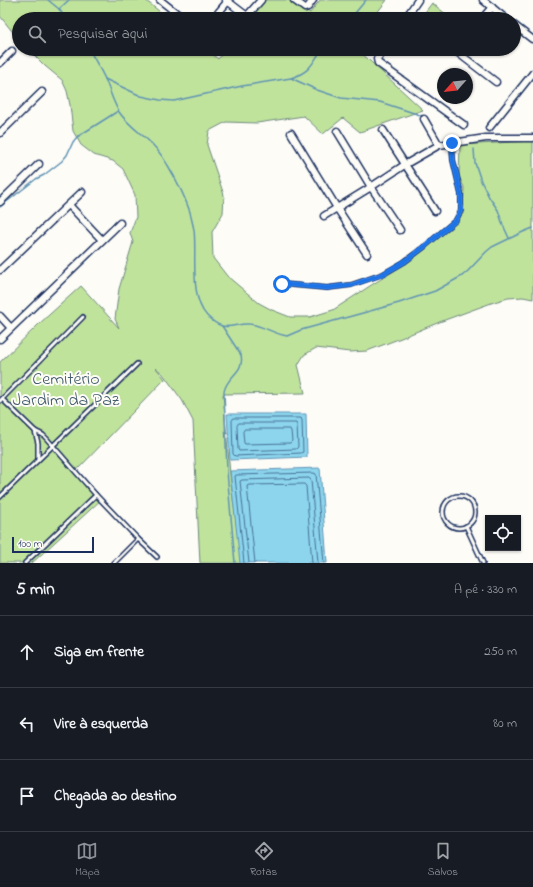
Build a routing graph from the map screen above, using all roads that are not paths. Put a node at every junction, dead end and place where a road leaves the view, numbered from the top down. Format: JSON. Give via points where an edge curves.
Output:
{"nodes":[{"id":1,"x":160,"y":0,"type":"edge"},
{"id":2,"x":261,"y":0,"type":"edge"},
{"id":3,"x":294,"y":0,"type":"edge"},
{"id":4,"x":313,"y":0,"type":"edge"},
{"id":5,"x":418,"y":0,"type":"edge"},
{"id":6,"x":483,"y":0,"type":"edge"},
{"id":7,"x":227,"y":1,"type":"edge"},
{"id":8,"x":492,"y":7,"type":"junction"},
{"id":9,"x":175,"y":12,"type":"edge"},
{"id":10,"x":218,"y":12,"type":"edge"},
{"id":11,"x":242,"y":12,"type":"edge"},
{"id":12,"x":250,"y":12,"type":"edge"},
{"id":13,"x":409,"y":12,"type":"edge"},
{"id":14,"x":488,"y":12,"type":"edge"},
{"id":15,"x":498,"y":12,"type":"edge"},
{"id":16,"x":521,"y":31,"type":"edge"},
{"id":17,"x":532,"y":40,"type":"dead end"},
{"id":18,"x":12,"y":51,"type":"dead end"},
{"id":19,"x":379,"y":56,"type":"edge"},
{"id":20,"x":464,"y":56,"type":"edge"},
{"id":21,"x":0,"y":63,"type":"edge"},
{"id":22,"x":533,"y":73,"type":"edge"},
{"id":23,"x":496,"y":82,"type":"dead end"},
{"id":24,"x":42,"y":92,"type":"dead end"},
{"id":25,"x":424,"y":119,"type":"dead end"},
{"id":26,"x":464,"y":125,"type":"dead end"},
{"id":27,"x":489,"y":128,"type":"dead end"},
{"id":28,"x":383,"y":130,"type":"dead end"},
{"id":29,"x":337,"y":131,"type":"dead end"},
{"id":30,"x":0,"y":132,"type":"edge"},
{"id":31,"x":291,"y":133,"type":"dead end"},
{"id":32,"x":533,"y":138,"type":"edge"},
{"id":33,"x":452,"y":143,"type":"junction"},
{"id":34,"x":439,"y":145,"type":"junction"},
{"id":35,"x":39,"y":164,"type":"dead end"},
{"id":36,"x":406,"y":164,"type":"junction"},
{"id":37,"x":371,"y":187,"type":"junction"},
{"id":38,"x":82,"y":192,"type":"dead end"},
{"id":39,"x":0,"y":202,"type":"edge"},
{"id":40,"x":69,"y":205,"type":"junction"},
{"id":41,"x":337,"y":208,"type":"junction"},
{"id":42,"x":435,"y":211,"type":"dead end"},
{"id":43,"x":324,"y":216,"type":"dead end"},
{"id":44,"x":120,"y":223,"type":"dead end"},
{"id":45,"x":400,"y":230,"type":"dead end"},
{"id":46,"x":102,"y":240,"type":"junction"},
{"id":47,"x":367,"y":254,"type":"dead end"},
{"id":48,"x":0,"y":270,"type":"edge"},
{"id":49,"x":282,"y":284,"type":"dead end"},
{"id":50,"x":0,"y":316,"type":"edge"},
{"id":51,"x":83,"y":317,"type":"dead end"},
{"id":52,"x":11,"y":328,"type":"junction"},
{"id":53,"x":0,"y":339,"type":"edge"},
{"id":54,"x":137,"y":364,"type":"dead end"},
{"id":55,"x":1,"y":400,"type":"edge"},
{"id":56,"x":35,"y":431,"type":"junction"},
{"id":57,"x":52,"y":446,"type":"junction"},
{"id":58,"x":38,"y":460,"type":"junction"},
{"id":59,"x":96,"y":495,"type":"junction"},
{"id":60,"x":0,"y":497,"type":"edge"},
{"id":61,"x":466,"y":526,"type":"junction"},
{"id":62,"x":138,"y":539,"type":"junction"},
{"id":63,"x":157,"y":557,"type":"dead end"},
{"id":64,"x":25,"y":563,"type":"edge"},
{"id":65,"x":114,"y":563,"type":"edge"},
{"id":66,"x":483,"y":563,"type":"edge"}],
"edges":[{"from":1,"to":9,"type":"street"},
{"from":2,"to":12,"type":"street"},
{"from":3,"to":4,"type":"street","via":[[305,8]]},
{"from":5,"to":13,"type":"street"},
{"from":6,"to":8,"type":"street"},
{"from":7,"to":10,"type":"street"},
{"from":7,"to":11,"type":"street"},
{"from":8,"to":14,"type":"street"},
{"from":8,"to":15,"type":"street"},
{"from":16,"to":17,"type":"street"},
{"from":18,"to":21,"type":"street"},
{"from":19,"to":26,"type":"street","via":[[378,63]]},
{"from":20,"to":23,"type":"street"},
{"from":22,"to":27,"type":"street"},
{"from":24,"to":30,"type":"street"},
{"from":25,"to":34,"type":"street"},
{"from":28,"to":36,"type":"street"},
{"from":29,"to":37,"type":"street"},
{"from":31,"to":41,"type":"street"},
{"from":32,"to":33,"type":"street","via":[[486,138]]},
{"from":33,"to":34,"type":"street"},
{"from":33,"to":49,"type":"lane","via":[[461,194],[461,210],[456,220],[424,247],[383,274],[352,285],[327,288]]},
{"from":34,"to":36,"type":"street"},
{"from":35,"to":39,"type":"street"},
{"from":36,"to":37,"type":"street"},
{"from":36,"to":42,"type":"street"},
{"from":37,"to":41,"type":"street"},
{"from":37,"to":45,"type":"street"},
{"from":38,"to":40,"type":"street"},
{"from":40,"to":46,"type":"street"},
{"from":40,"to":48,"type":"street"},
{"from":41,"to":43,"type":"street"},
{"from":41,"to":47,"type":"street"},
{"from":44,"to":46,"type":"street"},
{"from":46,"to":52,"type":"street"},
{"from":50,"to":52,"type":"street"},
{"from":51,"to":55,"type":"lane"},
{"from":52,"to":53,"type":"street"},
{"from":54,"to":57,"type":"lane"},
{"from":55,"to":56,"type":"lane"},
{"from":56,"to":57,"type":"lane","via":[[45,437]]},
{"from":56,"to":58,"type":"lane"},
{"from":57,"to":58,"type":"lane"},
{"from":57,"to":59,"type":"lane"},
{"from":58,"to":60,"type":"lane"},
{"from":59,"to":62,"type":"lane"},
{"from":59,"to":64,"type":"lane"},
{"from":61,"to":61,"type":"lane","via":[[474,520],[476,510],[472,502],[464,496],[454,496],[444,506],[444,515],[448,524],[457,528]]},
{"from":61,"to":66,"type":"lane"},
{"from":62,"to":63,"type":"lane"},
{"from":62,"to":65,"type":"lane"}]}
